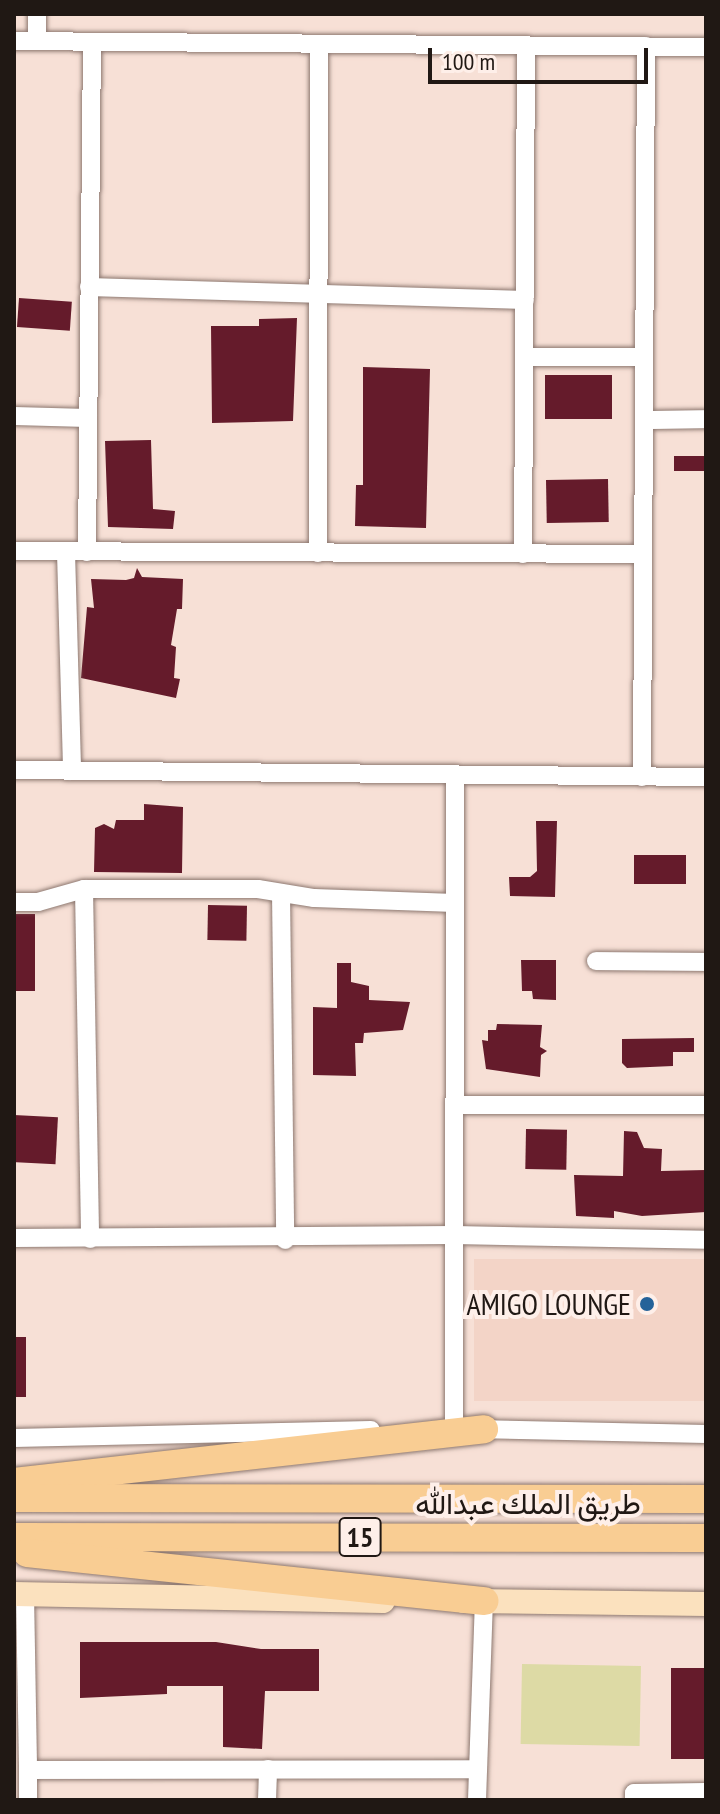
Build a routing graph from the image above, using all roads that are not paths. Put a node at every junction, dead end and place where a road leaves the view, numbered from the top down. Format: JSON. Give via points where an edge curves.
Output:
{"nodes":[{"id":1,"x":37,"y":14,"type":"edge"},
{"id":2,"x":14,"y":41,"type":"edge"},
{"id":3,"x":37,"y":41,"type":"junction"},
{"id":4,"x":92,"y":42,"type":"junction"},
{"id":5,"x":319,"y":44,"type":"junction"},
{"id":6,"x":526,"y":45,"type":"junction"},
{"id":7,"x":646,"y":46,"type":"junction"},
{"id":8,"x":706,"y":47,"type":"edge"},
{"id":9,"x":89,"y":287,"type":"junction"},
{"id":10,"x":321,"y":294,"type":"junction"},
{"id":11,"x":525,"y":300,"type":"junction"},
{"id":12,"x":524,"y":357,"type":"junction"},
{"id":13,"x":644,"y":357,"type":"junction"},
{"id":14,"x":14,"y":416,"type":"edge"},
{"id":15,"x":88,"y":418,"type":"junction"},
{"id":16,"x":706,"y":419,"type":"edge"},
{"id":17,"x":645,"y":420,"type":"junction"},
{"id":18,"x":14,"y":551,"type":"edge"},
{"id":19,"x":66,"y":552,"type":"junction"},
{"id":20,"x":87,"y":552,"type":"junction"},
{"id":21,"x":318,"y":553,"type":"junction"},
{"id":22,"x":523,"y":554,"type":"junction"},
{"id":23,"x":643,"y":554,"type":"junction"},
{"id":24,"x":14,"y":770,"type":"edge"},
{"id":25,"x":72,"y":771,"type":"junction"},
{"id":26,"x":455,"y":775,"type":"junction"},
{"id":27,"x":642,"y":777,"type":"junction"},
{"id":28,"x":706,"y":777,"type":"edge"},
{"id":29,"x":84,"y":889,"type":"junction"},
{"id":30,"x":281,"y":893,"type":"junction"},
{"id":31,"x":14,"y":902,"type":"edge"},
{"id":32,"x":455,"y":903,"type":"junction"},
{"id":33,"x":596,"y":961,"type":"dead end"},
{"id":34,"x":706,"y":962,"type":"edge"},
{"id":35,"x":454,"y":1105,"type":"junction"},
{"id":36,"x":706,"y":1105,"type":"edge"},
{"id":37,"x":454,"y":1235,"type":"junction"},
{"id":38,"x":14,"y":1238,"type":"edge"},
{"id":39,"x":90,"y":1239,"type":"junction"},
{"id":40,"x":285,"y":1240,"type":"junction"},
{"id":41,"x":706,"y":1240,"type":"edge"},
{"id":42,"x":454,"y":1429,"type":"junction"},
{"id":43,"x":484,"y":1429,"type":"junction"},
{"id":44,"x":706,"y":1434,"type":"edge"},
{"id":45,"x":14,"y":1438,"type":"edge"},
{"id":46,"x":14,"y":1482,"type":"edge"},
{"id":47,"x":14,"y":1498,"type":"edge"},
{"id":48,"x":706,"y":1499,"type":"edge"},
{"id":49,"x":14,"y":1537,"type":"edge"},
{"id":50,"x":706,"y":1538,"type":"edge"},
{"id":51,"x":14,"y":1552,"type":"edge"},
{"id":52,"x":20,"y":1594,"type":"edge"},
{"id":53,"x":484,"y":1601,"type":"junction"},
{"id":54,"x":706,"y":1604,"type":"edge"},
{"id":55,"x":268,"y":1769,"type":"junction"},
{"id":56,"x":476,"y":1769,"type":"junction"},
{"id":57,"x":28,"y":1770,"type":"junction"},
{"id":58,"x":706,"y":1792,"type":"edge"},
{"id":59,"x":28,"y":1800,"type":"edge"},
{"id":60,"x":267,"y":1800,"type":"edge"},
{"id":61,"x":477,"y":1800,"type":"edge"},
{"id":62,"x":634,"y":1800,"type":"edge"}],
"edges":[{"from":1,"to":3,"type":"street"},
{"from":2,"to":3,"type":"street"},
{"from":3,"to":4,"type":"street"},
{"from":4,"to":5,"type":"street"},
{"from":4,"to":9,"type":"street"},
{"from":5,"to":6,"type":"street"},
{"from":5,"to":10,"type":"street"},
{"from":6,"to":7,"type":"street"},
{"from":6,"to":11,"type":"street"},
{"from":7,"to":8,"type":"street"},
{"from":7,"to":13,"type":"street"},
{"from":9,"to":10,"type":"street"},
{"from":9,"to":15,"type":"street"},
{"from":10,"to":11,"type":"street"},
{"from":10,"to":21,"type":"street"},
{"from":11,"to":12,"type":"street"},
{"from":12,"to":13,"type":"street"},
{"from":12,"to":22,"type":"street"},
{"from":13,"to":17,"type":"street"},
{"from":14,"to":15,"type":"street"},
{"from":15,"to":20,"type":"street"},
{"from":16,"to":17,"type":"street"},
{"from":17,"to":23,"type":"street"},
{"from":18,"to":19,"type":"street"},
{"from":19,"to":20,"type":"street"},
{"from":19,"to":25,"type":"street"},
{"from":20,"to":21,"type":"street"},
{"from":21,"to":22,"type":"street"},
{"from":22,"to":23,"type":"street"},
{"from":23,"to":27,"type":"street"},
{"from":24,"to":25,"type":"street"},
{"from":25,"to":26,"type":"street"},
{"from":26,"to":27,"type":"street"},
{"from":26,"to":32,"type":"street"},
{"from":27,"to":28,"type":"street"},
{"from":29,"to":30,"type":"street"},
{"from":29,"to":31,"type":"street","via":[[38,902]]},
{"from":29,"to":39,"type":"street"},
{"from":30,"to":32,"type":"street"},
{"from":30,"to":40,"type":"street"},
{"from":32,"to":35,"type":"street"},
{"from":33,"to":34,"type":"street"},
{"from":35,"to":36,"type":"street"},
{"from":35,"to":37,"type":"street"},
{"from":37,"to":40,"type":"street"},
{"from":37,"to":41,"type":"street"},
{"from":37,"to":42,"type":"street"},
{"from":38,"to":39,"type":"street"},
{"from":39,"to":40,"type":"street"},
{"from":42,"to":43,"type":"street"},
{"from":42,"to":45,"type":"street"},
{"from":43,"to":44,"type":"street"},
{"from":43,"to":46,"type":"highway"},
{"from":47,"to":48,"type":"highway","name":"طريق الملك عبدالله","number":"15"},
{"from":49,"to":50,"type":"highway","name":"طريق الملك عبدالله","number":"15"},
{"from":51,"to":53,"type":"highway"},
{"from":52,"to":53,"type":"main road","via":[[258,1602]]},
{"from":52,"to":57,"type":"street"},
{"from":53,"to":54,"type":"main road"},
{"from":53,"to":56,"type":"street"},
{"from":55,"to":56,"type":"street"},
{"from":55,"to":57,"type":"street"},
{"from":55,"to":60,"type":"street"},
{"from":56,"to":61,"type":"street"},
{"from":57,"to":59,"type":"street"},
{"from":58,"to":62,"type":"street","via":[[634,1793]]}]}
